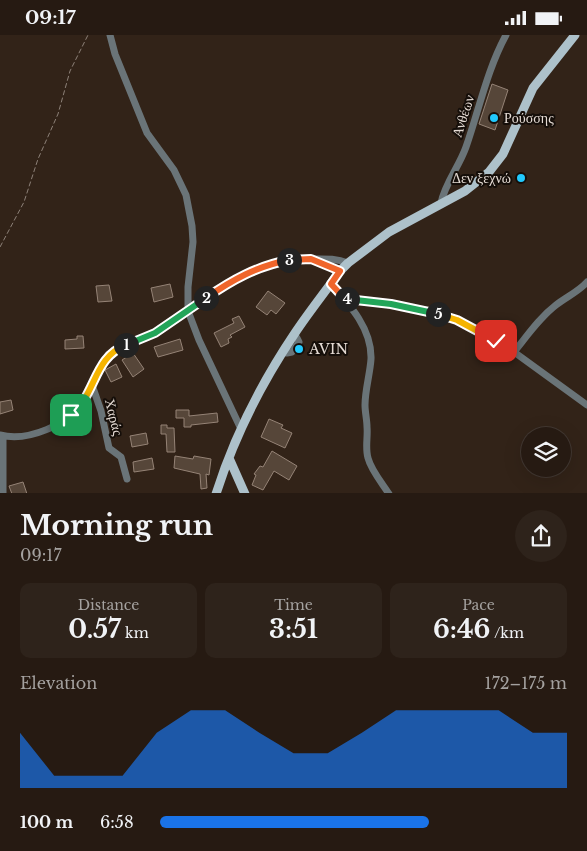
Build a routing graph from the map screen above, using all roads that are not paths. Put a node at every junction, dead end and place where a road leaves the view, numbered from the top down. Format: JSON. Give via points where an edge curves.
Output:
{"nodes":[{"id":1,"x":110,"y":35,"type":"edge"},
{"id":2,"x":506,"y":35,"type":"edge"},
{"id":3,"x":575,"y":35,"type":"edge"},
{"id":4,"x":441,"y":203,"type":"junction"},
{"id":5,"x":311,"y":259,"type":"junction"},
{"id":6,"x":348,"y":263,"type":"junction"},
{"id":7,"x":340,"y":271,"type":"junction"},
{"id":8,"x":587,"y":282,"type":"edge"},
{"id":9,"x":331,"y":284,"type":"junction"},
{"id":10,"x":345,"y":299,"type":"junction"},
{"id":11,"x":188,"y":311,"type":"junction"},
{"id":12,"x":297,"y":338,"type":"dead end"},
{"id":13,"x":514,"y":352,"type":"junction"},
{"id":14,"x":287,"y":353,"type":"dead end"},
{"id":15,"x":92,"y":385,"type":"junction"},
{"id":16,"x":587,"y":405,"type":"edge"},
{"id":17,"x":241,"y":429,"type":"junction"},
{"id":18,"x":2,"y":435,"type":"edge"},
{"id":19,"x":229,"y":458,"type":"junction"},
{"id":20,"x":1,"y":471,"type":"edge"},
{"id":21,"x":127,"y":479,"type":"dead end"},
{"id":22,"x":3,"y":493,"type":"edge"},
{"id":23,"x":216,"y":493,"type":"edge"},
{"id":24,"x":246,"y":493,"type":"edge"},
{"id":25,"x":389,"y":493,"type":"edge"}],
"edges":[{"from":1,"to":11,"type":"street","via":[[147,133],[174,170],[186,195],[193,242]]},
{"from":2,"to":4,"type":"street","name":"Ανθέων","via":[[489,74],[466,147],[443,191]]},
{"from":3,"to":4,"type":"main road","via":[[533,89],[503,154],[494,166],[466,191]]},
{"from":4,"to":6,"type":"main road","via":[[389,232]]},
{"from":5,"to":6,"type":"street","via":[[336,259]]},
{"from":5,"to":7,"type":"street"},
{"from":5,"to":11,"type":"street","via":[[263,266],[226,284]]},
{"from":6,"to":7,"type":"main road"},
{"from":7,"to":9,"type":"main road"},
{"from":8,"to":13,"type":"street","via":[[548,312]]},
{"from":9,"to":10,"type":"street"},
{"from":9,"to":17,"type":"main road","via":[[294,333]]},
{"from":10,"to":13,"type":"street","via":[[436,313],[457,320]]},
{"from":10,"to":25,"type":"street","via":[[369,342],[371,359],[365,406],[367,452],[372,467]]},
{"from":11,"to":15,"type":"street","via":[[155,333],[111,353]]},
{"from":11,"to":17,"type":"street","via":[[198,340]]},
{"from":12,"to":14,"type":"street","via":[[299,342],[292,352]]},
{"from":13,"to":16,"type":"street"},
{"from":15,"to":18,"type":"street","via":[[84,401],[63,421],[39,432]]},
{"from":15,"to":21,"type":"street","name":"Χαράς","via":[[109,448],[121,457]]},
{"from":17,"to":19,"type":"main road"},
{"from":18,"to":20,"type":"street"},
{"from":19,"to":23,"type":"main road"},
{"from":19,"to":24,"type":"main road"},
{"from":20,"to":22,"type":"street"}]}
